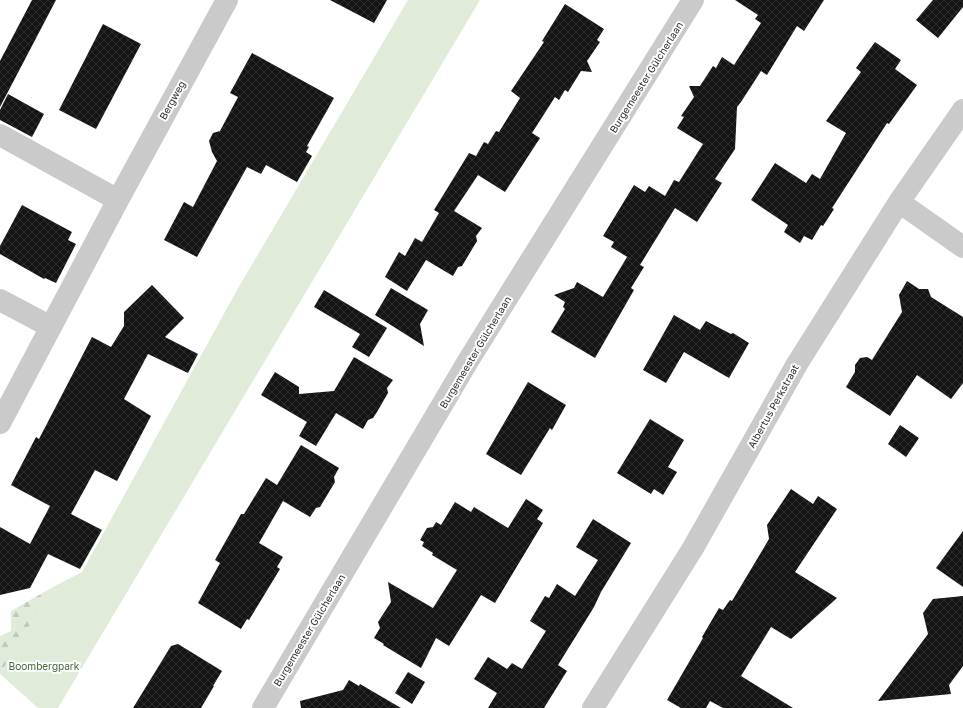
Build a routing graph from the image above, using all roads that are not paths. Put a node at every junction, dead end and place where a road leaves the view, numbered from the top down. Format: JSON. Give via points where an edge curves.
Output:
{"nodes":[{"id":1,"x":227,"y":0,"type":"edge"},
{"id":2,"x":693,"y":0,"type":"edge"},
{"id":3,"x":963,"y":110,"type":"edge"},
{"id":4,"x":0,"y":135,"type":"edge"},
{"id":5,"x":118,"y":200,"type":"junction"},
{"id":6,"x":900,"y":202,"type":"junction"},
{"id":7,"x":963,"y":247,"type":"edge"},
{"id":8,"x":0,"y":300,"type":"edge"},
{"id":9,"x":51,"y":327,"type":"junction"},
{"id":10,"x":0,"y":423,"type":"edge"},
{"id":11,"x":262,"y":708,"type":"edge"},
{"id":12,"x":593,"y":708,"type":"edge"}],
"edges":[{"from":1,"to":5,"type":"street","name":"Bergweg"},
{"from":2,"to":11,"type":"street","name":"Burgemeester Gülcherlaan","via":[[468,361]]},
{"from":3,"to":6,"type":"street","name":"Albertus Perkstraat"},
{"from":4,"to":5,"type":"street"},
{"from":5,"to":9,"type":"street","name":"Bergweg"},
{"from":6,"to":7,"type":"street"},
{"from":6,"to":12,"type":"street","name":"Albertus Perkstraat","via":[[797,364],[693,548]]},
{"from":8,"to":9,"type":"street"},
{"from":9,"to":10,"type":"street","name":"Bergweg"}]}
